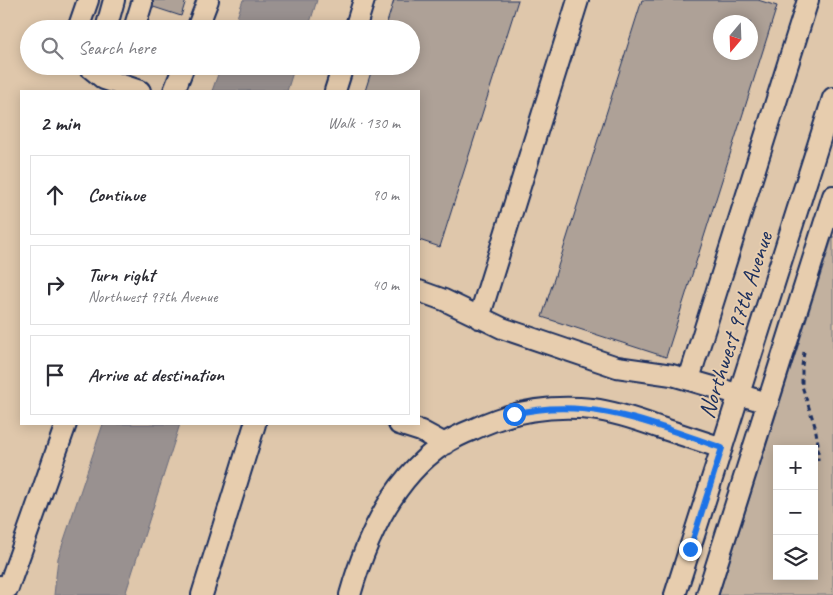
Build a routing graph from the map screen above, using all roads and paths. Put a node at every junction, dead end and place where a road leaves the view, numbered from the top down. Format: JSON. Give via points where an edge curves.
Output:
{"nodes":[{"id":1,"x":88,"y":0,"type":"edge"},
{"id":2,"x":114,"y":0,"type":"edge"},
{"id":3,"x":208,"y":0,"type":"edge"},
{"id":4,"x":364,"y":0,"type":"edge"},
{"id":5,"x":578,"y":0,"type":"edge"},
{"id":6,"x":808,"y":0,"type":"edge"},
{"id":7,"x":142,"y":3,"type":"dead end"},
{"id":8,"x":81,"y":20,"type":"edge"},
{"id":9,"x":108,"y":20,"type":"edge"},
{"id":10,"x":137,"y":20,"type":"edge"},
{"id":11,"x":200,"y":20,"type":"edge"},
{"id":12,"x":358,"y":20,"type":"edge"},
{"id":13,"x":119,"y":75,"type":"edge"},
{"id":14,"x":180,"y":75,"type":"edge"},
{"id":15,"x":340,"y":75,"type":"edge"},
{"id":16,"x":139,"y":90,"type":"edge"},
{"id":17,"x":174,"y":90,"type":"edge"},
{"id":18,"x":335,"y":90,"type":"edge"},
{"id":19,"x":833,"y":98,"type":"edge"},
{"id":20,"x":833,"y":196,"type":"edge"},
{"id":21,"x":420,"y":291,"type":"edge"},
{"id":22,"x":479,"y":318,"type":"junction"},
{"id":23,"x":806,"y":344,"type":"dead end"},
{"id":24,"x":689,"y":379,"type":"junction"},
{"id":25,"x":740,"y":394,"type":"junction"},
{"id":26,"x":768,"y":403,"type":"junction"},
{"id":27,"x":66,"y":425,"type":"edge"},
{"id":28,"x":255,"y":425,"type":"edge"},
{"id":29,"x":402,"y":425,"type":"edge"},
{"id":30,"x":445,"y":444,"type":"junction"},
{"id":31,"x":818,"y":445,"type":"edge"},
{"id":32,"x":722,"y":448,"type":"junction"},
{"id":33,"x":0,"y":586,"type":"edge"},
{"id":34,"x":202,"y":595,"type":"edge"},
{"id":35,"x":350,"y":595,"type":"edge"},
{"id":36,"x":675,"y":595,"type":"edge"},
{"id":37,"x":707,"y":595,"type":"edge"}],
"edges":[{"from":1,"to":8,"type":"street"},
{"from":2,"to":9,"type":"street"},
{"from":3,"to":11,"type":"street"},
{"from":4,"to":12,"type":"street"},
{"from":5,"to":22,"type":"street"},
{"from":6,"to":24,"type":"street"},
{"from":7,"to":10,"type":"street"},
{"from":13,"to":16,"type":"street"},
{"from":14,"to":17,"type":"street"},
{"from":15,"to":18,"type":"street"},
{"from":19,"to":25,"type":"street","name":"Northwest 97th Avenue"},
{"from":20,"to":26,"type":"street"},
{"from":21,"to":22,"type":"street"},
{"from":22,"to":24,"type":"street","via":[[617,367]]},
{"from":23,"to":31,"type":"path","via":[[802,386]]},
{"from":24,"to":25,"type":"street"},
{"from":25,"to":26,"type":"street"},
{"from":25,"to":32,"type":"street","name":"Northwest 97th Avenue"},
{"from":26,"to":37,"type":"street"},
{"from":27,"to":33,"type":"street","via":[[8,588]]},
{"from":28,"to":34,"type":"street"},
{"from":29,"to":30,"type":"street"},
{"from":30,"to":32,"type":"street","via":[[502,417],[560,408],[612,412]]},
{"from":30,"to":35,"type":"street","via":[[413,472],[385,509],[368,541]]},
{"from":32,"to":36,"type":"street","name":"Northwest 97th Avenue"}]}
